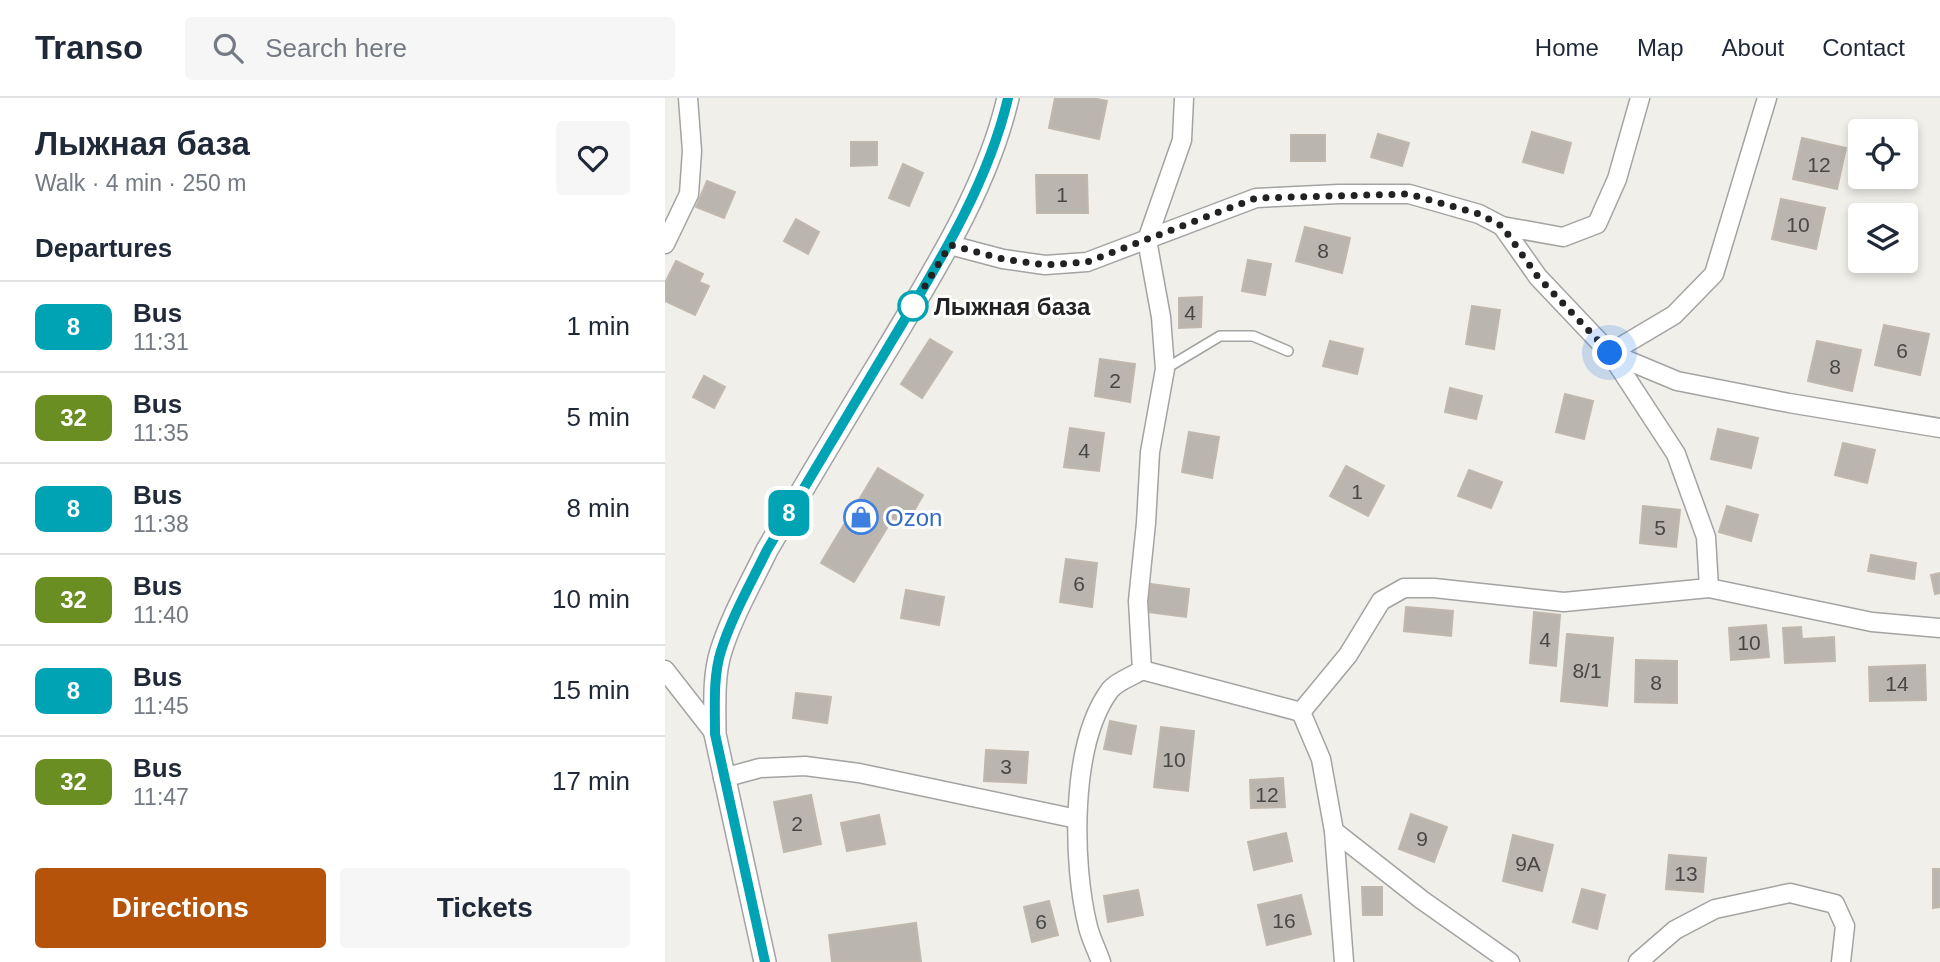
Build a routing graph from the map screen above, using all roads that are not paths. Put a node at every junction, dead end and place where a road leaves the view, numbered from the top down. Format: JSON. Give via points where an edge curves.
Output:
{"nodes":[{"id":1,"x":688,"y":98,"type":"edge"},
{"id":2,"x":1008,"y":98,"type":"edge"},
{"id":3,"x":1184,"y":98,"type":"edge"},
{"id":4,"x":1640,"y":98,"type":"edge"},
{"id":5,"x":1767,"y":98,"type":"edge"},
{"id":6,"x":1502,"y":226,"type":"junction"},
{"id":7,"x":1147,"y":240,"type":"junction"},
{"id":8,"x":665,"y":244,"type":"edge"},
{"id":9,"x":950,"y":245,"type":"junction"},
{"id":10,"x":1288,"y":351,"type":"dead end"},
{"id":11,"x":1610,"y":353,"type":"junction"},
{"id":12,"x":1165,"y":369,"type":"junction"},
{"id":13,"x":1940,"y":428,"type":"edge"},
{"id":14,"x":1709,"y":588,"type":"junction"},
{"id":15,"x":1940,"y":628,"type":"edge"},
{"id":16,"x":665,"y":670,"type":"edge"},
{"id":17,"x":1142,"y":670,"type":"junction"},
{"id":18,"x":1301,"y":712,"type":"junction"},
{"id":19,"x":715,"y":734,"type":"junction"},
{"id":20,"x":723,"y":778,"type":"junction"},
{"id":21,"x":1077,"y":819,"type":"junction"},
{"id":22,"x":1334,"y":831,"type":"junction"},
{"id":23,"x":765,"y":962,"type":"edge"},
{"id":24,"x":1101,"y":962,"type":"edge"},
{"id":25,"x":1345,"y":962,"type":"edge"},
{"id":26,"x":1510,"y":962,"type":"edge"},
{"id":27,"x":1638,"y":962,"type":"edge"},
{"id":28,"x":1841,"y":962,"type":"edge"}],
"edges":[{"from":1,"to":8,"type":"street","via":[[689,194]]},
{"from":2,"to":9,"type":"street"},
{"from":3,"to":7,"type":"street","via":[[1182,140]]},
{"from":4,"to":6,"type":"street","via":[[1617,179],[1597,224],[1563,237]]},
{"from":5,"to":11,"type":"street","via":[[1714,274],[1674,315]]},
{"from":6,"to":7,"type":"street","via":[[1479,214],[1409,194],[1339,194],[1256,198]]},
{"from":6,"to":11,"type":"street","via":[[1538,277]]},
{"from":7,"to":9,"type":"street","via":[[1087,262],[1045,265]]},
{"from":7,"to":12,"type":"street"},
{"from":9,"to":19,"type":"street","via":[[767,550],[743,598],[721,653]]},
{"from":10,"to":12,"type":"lane","via":[[1253,336],[1220,336]]},
{"from":11,"to":13,"type":"street","via":[[1677,381]]},
{"from":11,"to":14,"type":"street","via":[[1676,454],[1706,537]]},
{"from":12,"to":17,"type":"street","via":[[1150,452],[1138,601]]},
{"from":14,"to":15,"type":"street","via":[[1872,622]]},
{"from":14,"to":18,"type":"street","via":[[1564,602],[1404,587],[1381,601],[1348,655]]},
{"from":16,"to":19,"type":"street"},
{"from":17,"to":18,"type":"street"},
{"from":17,"to":21,"type":"street","via":[[1112,687],[1094,717],[1081,771]]},
{"from":18,"to":22,"type":"street","via":[[1321,759]]},
{"from":19,"to":20,"type":"street"},
{"from":20,"to":21,"type":"street","via":[[760,768],[805,766]]},
{"from":20,"to":23,"type":"street"},
{"from":21,"to":24,"type":"street","via":[[1079,875],[1088,928]]},
{"from":22,"to":25,"type":"street"},
{"from":22,"to":26,"type":"street"},
{"from":27,"to":28,"type":"street","via":[[1675,930],[1715,909],[1790,893],[1835,904],[1845,926]]}]}
